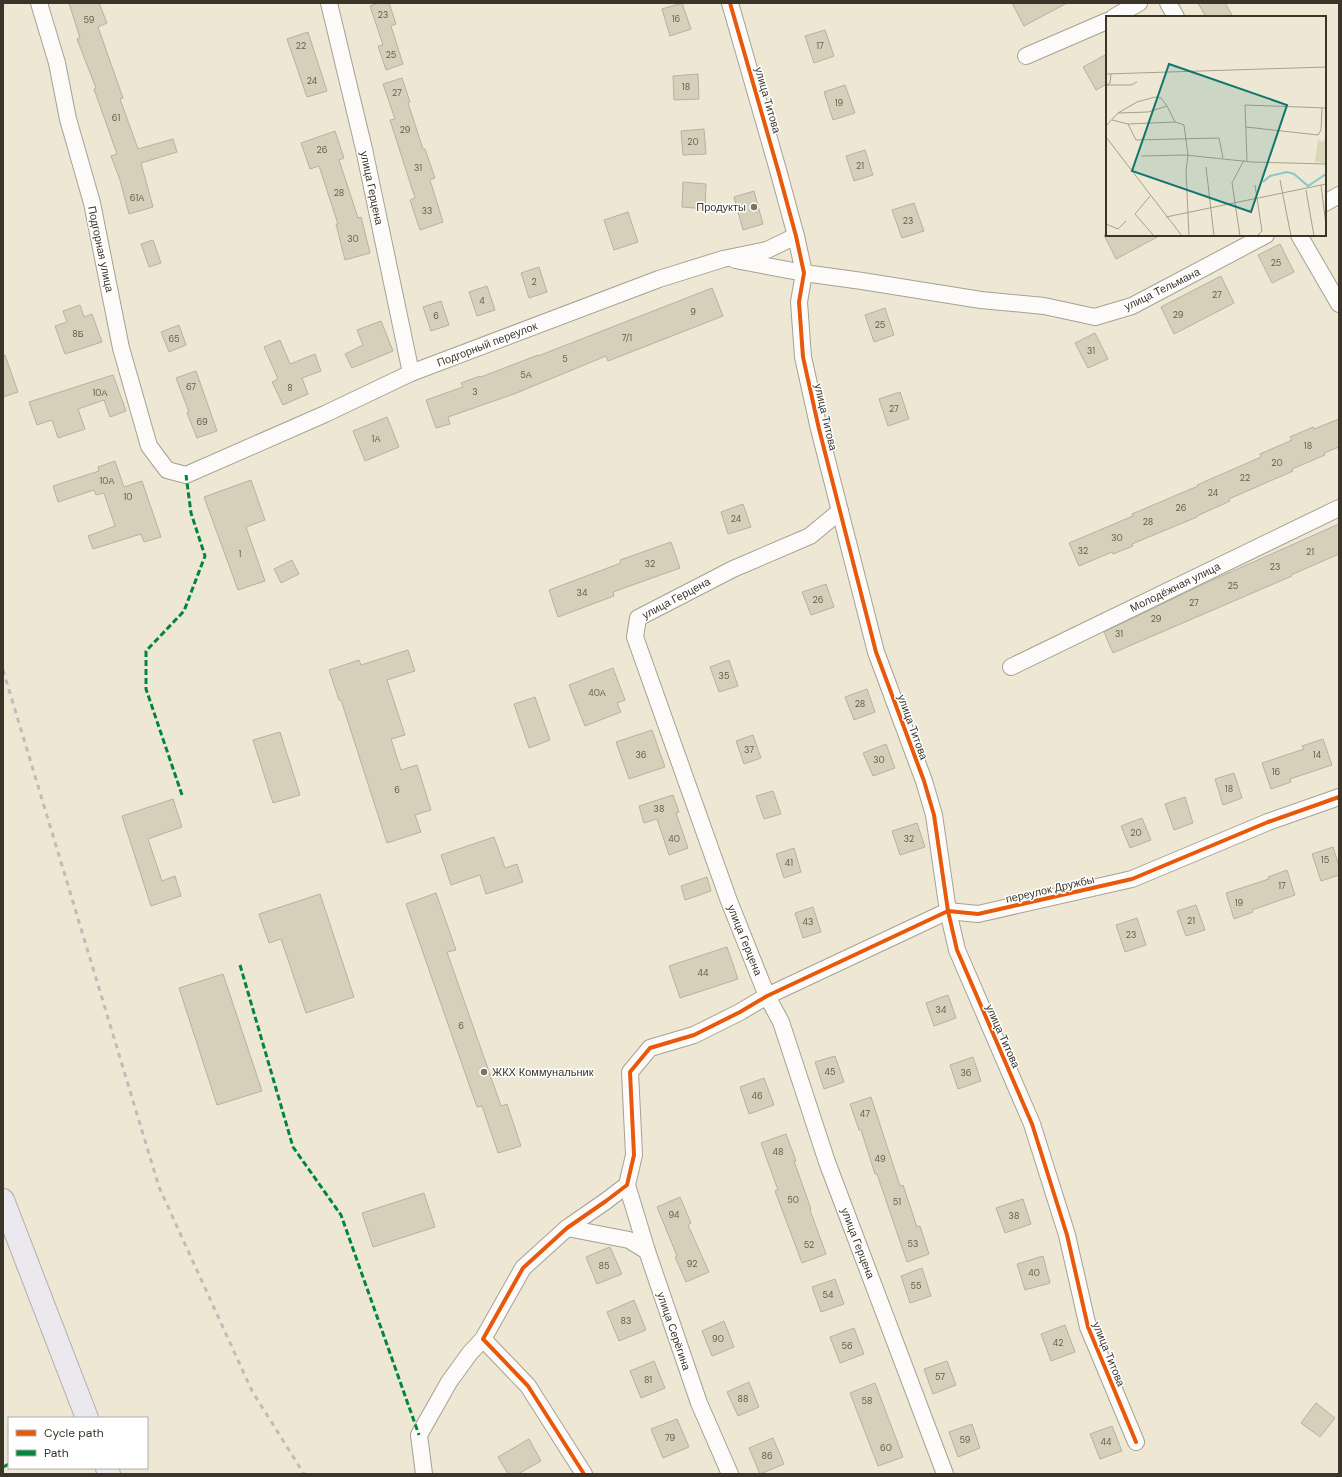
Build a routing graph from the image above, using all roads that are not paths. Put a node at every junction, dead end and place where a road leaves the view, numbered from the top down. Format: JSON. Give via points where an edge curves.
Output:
{"nodes":[{"id":1,"x":39,"y":3,"type":"edge"},
{"id":2,"x":330,"y":3,"type":"edge"},
{"id":3,"x":730,"y":3,"type":"edge"},
{"id":4,"x":1139,"y":3,"type":"edge"},
{"id":5,"x":1168,"y":3,"type":"edge"},
{"id":6,"x":1116,"y":16,"type":"edge"},
{"id":7,"x":1175,"y":16,"type":"edge"},
{"id":8,"x":1106,"y":21,"type":"edge"},
{"id":9,"x":1026,"y":56,"type":"dead end"},
{"id":10,"x":1339,"y":195,"type":"edge"},
{"id":11,"x":1326,"y":202,"type":"edge"},
{"id":12,"x":796,"y":236,"type":"junction"},
{"id":13,"x":1264,"y":236,"type":"edge"},
{"id":14,"x":1301,"y":236,"type":"edge"},
{"id":15,"x":723,"y":259,"type":"junction"},
{"id":16,"x":804,"y":273,"type":"junction"},
{"id":17,"x":1339,"y":304,"type":"edge"},
{"id":18,"x":411,"y":373,"type":"junction"},
{"id":19,"x":186,"y":475,"type":"joint"},
{"id":20,"x":1339,"y":508,"type":"edge"},
{"id":21,"x":840,"y":511,"type":"junction"},
{"id":22,"x":1011,"y":667,"type":"dead end"},
{"id":23,"x":1339,"y":797,"type":"edge"},
{"id":24,"x":948,"y":911,"type":"junction"},
{"id":25,"x":767,"y":996,"type":"junction"},
{"id":26,"x":627,"y":1185,"type":"junction"},
{"id":27,"x":3,"y":1200,"type":"edge"},
{"id":28,"x":567,"y":1228,"type":"junction"},
{"id":29,"x":647,"y":1251,"type":"junction"},
{"id":30,"x":483,"y":1339,"type":"junction"},
{"id":31,"x":87,"y":1417,"type":"edge"},
{"id":32,"x":1136,"y":1442,"type":"dead end"},
{"id":33,"x":424,"y":1474,"type":"edge"},
{"id":34,"x":584,"y":1474,"type":"edge"},
{"id":35,"x":730,"y":1474,"type":"edge"},
{"id":36,"x":945,"y":1474,"type":"edge"}],
"edges":[{"from":1,"to":19,"type":"street","name":"Подгорная улица","via":[[57,63],[68,119],[92,203],[121,348],[149,446],[167,470]]},
{"from":2,"to":18,"type":"street","name":"улица Герцена"},
{"from":3,"to":12,"type":"street","name":"улица Титова"},
{"from":4,"to":6,"type":"street"},
{"from":5,"to":7,"type":"street"},
{"from":8,"to":9,"type":"street"},
{"from":10,"to":11,"type":"street"},
{"from":12,"to":15,"type":"street","name":"Подгорный переулок","via":[[767,250]]},
{"from":12,"to":16,"type":"street","name":"улица Титова"},
{"from":13,"to":16,"type":"street","name":"улица Тельмана","via":[[1132,306],[1094,317],[1044,306],[981,300]]},
{"from":14,"to":17,"type":"street"},
{"from":15,"to":16,"type":"street","name":"улица Тельмана"},
{"from":15,"to":18,"type":"street","name":"Подгорный переулок","via":[[659,279]]},
{"from":16,"to":21,"type":"street","name":"улица Титова","via":[[799,302],[803,357]]},
{"from":18,"to":19,"type":"street","name":"Подгорный переулок"},
{"from":20,"to":22,"type":"street","name":"Молодёжная улица"},
{"from":21,"to":24,"type":"street","name":"улица Титова","via":[[876,652],[934,815]]},
{"from":21,"to":25,"type":"street","name":"улица Герцена","via":[[810,536],[733,569],[638,618],[635,637],[729,901]]},
{"from":23,"to":24,"type":"street","name":"переулок Дружбы","via":[[1268,822],[1132,879],[978,914]]},
{"from":24,"to":25,"type":"street"},
{"from":24,"to":32,"type":"street","name":"улица Титова","via":[[960,957],[1032,1124],[1067,1235],[1088,1328]]},
{"from":25,"to":26,"type":"street","via":[[694,1035],[650,1048],[630,1072],[634,1155]]},
{"from":25,"to":36,"type":"street","name":"улица Герцена","via":[[781,1022],[828,1162]]},
{"from":26,"to":28,"type":"street"},
{"from":26,"to":29,"type":"street","name":"улица Серёгина"},
{"from":27,"to":31,"type":"main road"},
{"from":28,"to":29,"type":"street","via":[[629,1240]]},
{"from":28,"to":30,"type":"street","via":[[523,1268]]},
{"from":29,"to":35,"type":"street","name":"улица Серёгина","via":[[699,1403]]},
{"from":30,"to":33,"type":"street","via":[[449,1382],[419,1436]]},
{"from":30,"to":34,"type":"street","via":[[528,1386]]}]}
